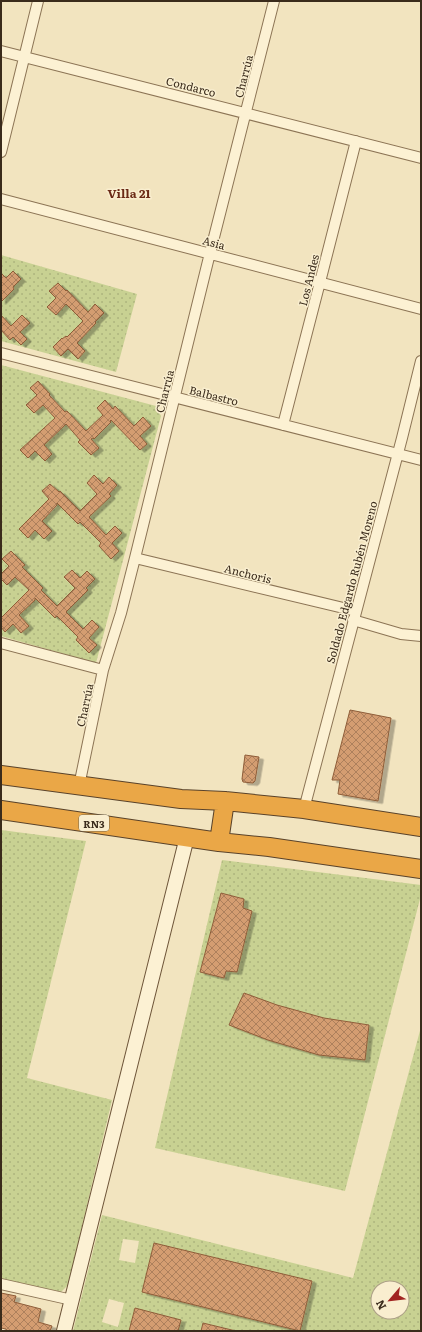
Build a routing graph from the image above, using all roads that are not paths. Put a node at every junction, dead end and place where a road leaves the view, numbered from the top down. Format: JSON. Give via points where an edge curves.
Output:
{"nodes":[{"id":1,"x":38,"y":1,"type":"edge"},
{"id":2,"x":274,"y":1,"type":"edge"},
{"id":3,"x":1,"y":51,"type":"edge"},
{"id":4,"x":24,"y":57,"type":"junction"},
{"id":5,"x":246,"y":112,"type":"junction"},
{"id":6,"x":356,"y":141,"type":"junction"},
{"id":7,"x":1,"y":152,"type":"edge"},
{"id":8,"x":421,"y":158,"type":"edge"},
{"id":9,"x":1,"y":199,"type":"edge"},
{"id":10,"x":210,"y":253,"type":"junction"},
{"id":11,"x":320,"y":282,"type":"junction"},
{"id":12,"x":421,"y":309,"type":"edge"},
{"id":13,"x":1,"y":353,"type":"edge"},
{"id":14,"x":421,"y":361,"type":"edge"},
{"id":15,"x":175,"y":398,"type":"junction"},
{"id":16,"x":283,"y":425,"type":"junction"},
{"id":17,"x":398,"y":454,"type":"junction"},
{"id":18,"x":421,"y":460,"type":"edge"},
{"id":19,"x":136,"y":558,"type":"junction"},
{"id":20,"x":354,"y":616,"type":"junction"},
{"id":21,"x":421,"y":636,"type":"edge"},
{"id":22,"x":1,"y":643,"type":"edge"},
{"id":23,"x":103,"y":670,"type":"junction"},
{"id":24,"x":1,"y":775,"type":"edge"},
{"id":25,"x":79,"y":786,"type":"junction"},
{"id":26,"x":226,"y":801,"type":"junction"},
{"id":27,"x":304,"y":809,"type":"junction"},
{"id":28,"x":1,"y":810,"type":"edge"},
{"id":29,"x":421,"y":827,"type":"edge"},
{"id":30,"x":187,"y":837,"type":"junction"},
{"id":31,"x":219,"y":842,"type":"junction"},
{"id":32,"x":421,"y":869,"type":"edge"},
{"id":33,"x":1,"y":1284,"type":"edge"},
{"id":34,"x":72,"y":1300,"type":"junction"},
{"id":35,"x":64,"y":1331,"type":"edge"}],
"edges":[{"from":1,"to":4,"type":"street"},
{"from":2,"to":5,"type":"street","name":"Charrúa"},
{"from":3,"to":4,"type":"street","name":"Condarco"},
{"from":4,"to":5,"type":"street","name":"Condarco"},
{"from":4,"to":7,"type":"street"},
{"from":5,"to":6,"type":"street","name":"Condarco"},
{"from":5,"to":10,"type":"street","name":"Charrúa"},
{"from":6,"to":8,"type":"street","name":"Condarco"},
{"from":6,"to":11,"type":"street","name":"Los Andes"},
{"from":9,"to":10,"type":"street","name":"Asia"},
{"from":10,"to":11,"type":"street","name":"Asia"},
{"from":10,"to":15,"type":"street","name":"Charrúa"},
{"from":11,"to":12,"type":"street","name":"Asia"},
{"from":11,"to":16,"type":"street","name":"Los Andes"},
{"from":13,"to":15,"type":"street","name":"Balbastro"},
{"from":14,"to":17,"type":"street","name":"Soldado Edgardo Rubén Moreno"},
{"from":15,"to":16,"type":"street","name":"Balbastro"},
{"from":15,"to":19,"type":"street","name":"Charrúa"},
{"from":16,"to":17,"type":"street","name":"Balbastro"},
{"from":17,"to":18,"type":"street","name":"Balbastro"},
{"from":17,"to":20,"type":"street","name":"Soldado Edgardo Rubén Moreno"},
{"from":19,"to":20,"type":"street","name":"Anchoris"},
{"from":19,"to":23,"type":"street","name":"Charrúa"},
{"from":20,"to":21,"type":"street","name":"Anchoris","via":[[401,634]]},
{"from":20,"to":27,"type":"street","name":"Soldado Edgardo Rubén Moreno"},
{"from":22,"to":23,"type":"street"},
{"from":23,"to":25,"type":"street","name":"Charrúa"},
{"from":24,"to":25,"type":"highway"},
{"from":25,"to":26,"type":"highway","via":[[181,799]]},
{"from":26,"to":27,"type":"highway"},
{"from":26,"to":31,"type":"highway"},
{"from":27,"to":29,"type":"highway"},
{"from":28,"to":30,"type":"highway","number":"RN3"},
{"from":30,"to":31,"type":"highway","number":"RN3"},
{"from":30,"to":34,"type":"street"},
{"from":31,"to":32,"type":"highway","number":"RN3"},
{"from":33,"to":34,"type":"street"},
{"from":34,"to":35,"type":"street"}]}
